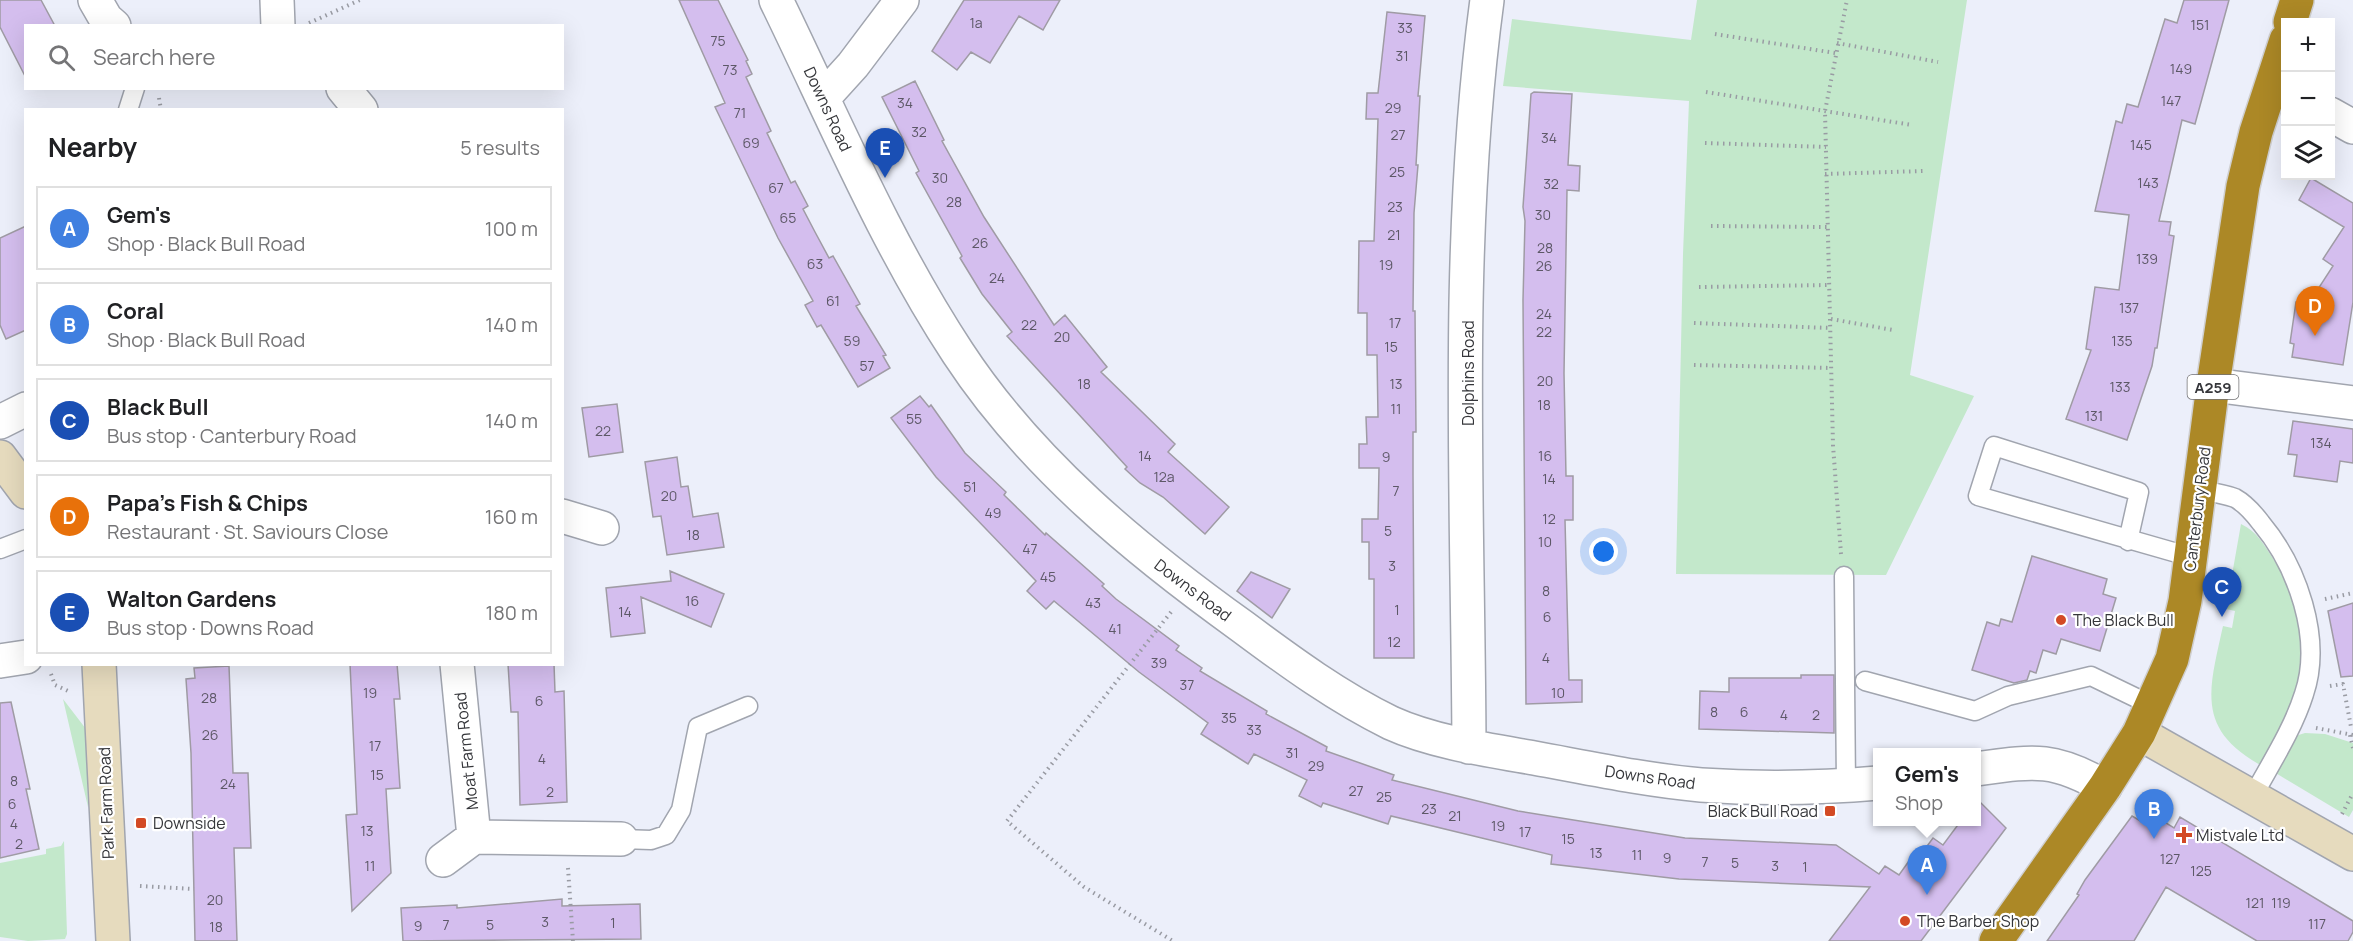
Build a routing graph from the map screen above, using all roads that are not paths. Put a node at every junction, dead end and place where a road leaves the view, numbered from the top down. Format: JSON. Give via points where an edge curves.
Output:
{"nodes":[{"id":1,"x":95,"y":0,"type":"edge"},
{"id":2,"x":277,"y":0,"type":"edge"},
{"id":3,"x":776,"y":0,"type":"edge"},
{"id":4,"x":902,"y":0,"type":"edge"},
{"id":5,"x":1487,"y":0,"type":"edge"},
{"id":6,"x":2297,"y":0,"type":"edge"},
{"id":7,"x":2291,"y":18,"type":"edge"},
{"id":8,"x":112,"y":24,"type":"edge"},
{"id":9,"x":278,"y":24,"type":"edge"},
{"id":10,"x":2279,"y":86,"type":"edge"},
{"id":11,"x":134,"y":90,"type":"edge"},
{"id":12,"x":345,"y":90,"type":"edge"},
{"id":13,"x":824,"y":97,"type":"junction"},
{"id":14,"x":129,"y":108,"type":"edge"},
{"id":15,"x":358,"y":108,"type":"edge"},
{"id":16,"x":2335,"y":116,"type":"edge"},
{"id":17,"x":2353,"y":127,"type":"edge"},
{"id":18,"x":2213,"y":385,"type":"junction"},
{"id":19,"x":2353,"y":404,"type":"edge"},
{"id":20,"x":24,"y":410,"type":"edge"},
{"id":21,"x":0,"y":422,"type":"edge"},
{"id":22,"x":0,"y":456,"type":"edge"},
{"id":23,"x":24,"y":489,"type":"edge"},
{"id":24,"x":2199,"y":490,"type":"junction"},
{"id":25,"x":564,"y":517,"type":"edge"},
{"id":26,"x":602,"y":528,"type":"dead end"},
{"id":27,"x":24,"y":540,"type":"edge"},
{"id":28,"x":2128,"y":541,"type":"junction"},
{"id":29,"x":0,"y":549,"type":"edge"},
{"id":30,"x":2191,"y":557,"type":"junction"},
{"id":31,"x":1844,"y":576,"type":"road end"},
{"id":32,"x":24,"y":657,"type":"edge"},
{"id":33,"x":0,"y":661,"type":"edge"},
{"id":34,"x":99,"y":666,"type":"edge"},
{"id":35,"x":458,"y":666,"type":"edge"},
{"id":36,"x":1865,"y":681,"type":"dead end"},
{"id":37,"x":748,"y":706,"type":"dead end"},
{"id":38,"x":2146,"y":719,"type":"junction"},
{"id":39,"x":1469,"y":747,"type":"junction"},
{"id":40,"x":1981,"y":768,"type":"edge"},
{"id":41,"x":1862,"y":784,"type":"edge"},
{"id":42,"x":2105,"y":787,"type":"junction"},
{"id":43,"x":2253,"y":796,"type":"junction"},
{"id":44,"x":474,"y":837,"type":"junction"},
{"id":45,"x":621,"y":839,"type":"joint"},
{"id":46,"x":2353,"y":854,"type":"edge"},
{"id":47,"x":443,"y":860,"type":"dead end"},
{"id":48,"x":113,"y":941,"type":"edge"},
{"id":49,"x":1996,"y":941,"type":"edge"}],
"edges":[{"from":1,"to":8,"type":"street"},
{"from":2,"to":9,"type":"street"},
{"from":3,"to":13,"type":"street","name":"Downs Road"},
{"from":4,"to":13,"type":"street"},
{"from":5,"to":39,"type":"street","name":"Dolphins Road","via":[[1471,199],[1467,345]]},
{"from":6,"to":7,"type":"highway"},
{"from":10,"to":18,"type":"highway","name":"Canterbury Road","number":"A259","via":[[2256,132],[2243,186]]},
{"from":11,"to":14,"type":"lane"},
{"from":12,"to":15,"type":"street"},
{"from":13,"to":39,"type":"street","name":"Downs Road","via":[[856,171],[958,354],[1000,408],[1111,526],[1173,577],[1313,678],[1394,724]]},
{"from":16,"to":17,"type":"street"},
{"from":18,"to":19,"type":"street"},
{"from":18,"to":24,"type":"highway","name":"Canterbury Road","number":"A259"},
{"from":20,"to":21,"type":"street"},
{"from":22,"to":23,"type":"street"},
{"from":24,"to":30,"type":"highway","name":"Canterbury Road","number":"A259"},
{"from":24,"to":43,"type":"lane","via":[[2236,499],[2276,541],[2303,603],[2309,673],[2306,689]]},
{"from":25,"to":26,"type":"street"},
{"from":27,"to":29,"type":"lane"},
{"from":28,"to":28,"type":"lane","via":[[1978,496],[1994,446],[2139,492]]},
{"from":28,"to":30,"type":"lane"},
{"from":30,"to":38,"type":"highway","name":"Canterbury Road","number":"A259","via":[[2178,638]]},
{"from":31,"to":41,"type":"lane"},
{"from":32,"to":33,"type":"street"},
{"from":34,"to":48,"type":"street","name":"Park Farm Road"},
{"from":35,"to":44,"type":"street","name":"Moat Farm Road"},
{"from":36,"to":38,"type":"lane","via":[[1975,711],[2008,696],[2091,676]]},
{"from":37,"to":45,"type":"lane","via":[[698,727],[681,810],[666,835],[651,840]]},
{"from":38,"to":42,"type":"highway","number":"A259"},
{"from":38,"to":43,"type":"street"},
{"from":39,"to":41,"type":"street","name":"Downs Road","via":[[1700,784]]},
{"from":40,"to":42,"type":"street","via":[[2036,761],[2060,764]]},
{"from":42,"to":49,"type":"highway","number":"A259"},
{"from":43,"to":46,"type":"street"},
{"from":44,"to":45,"type":"street"},
{"from":44,"to":47,"type":"street"}]}
